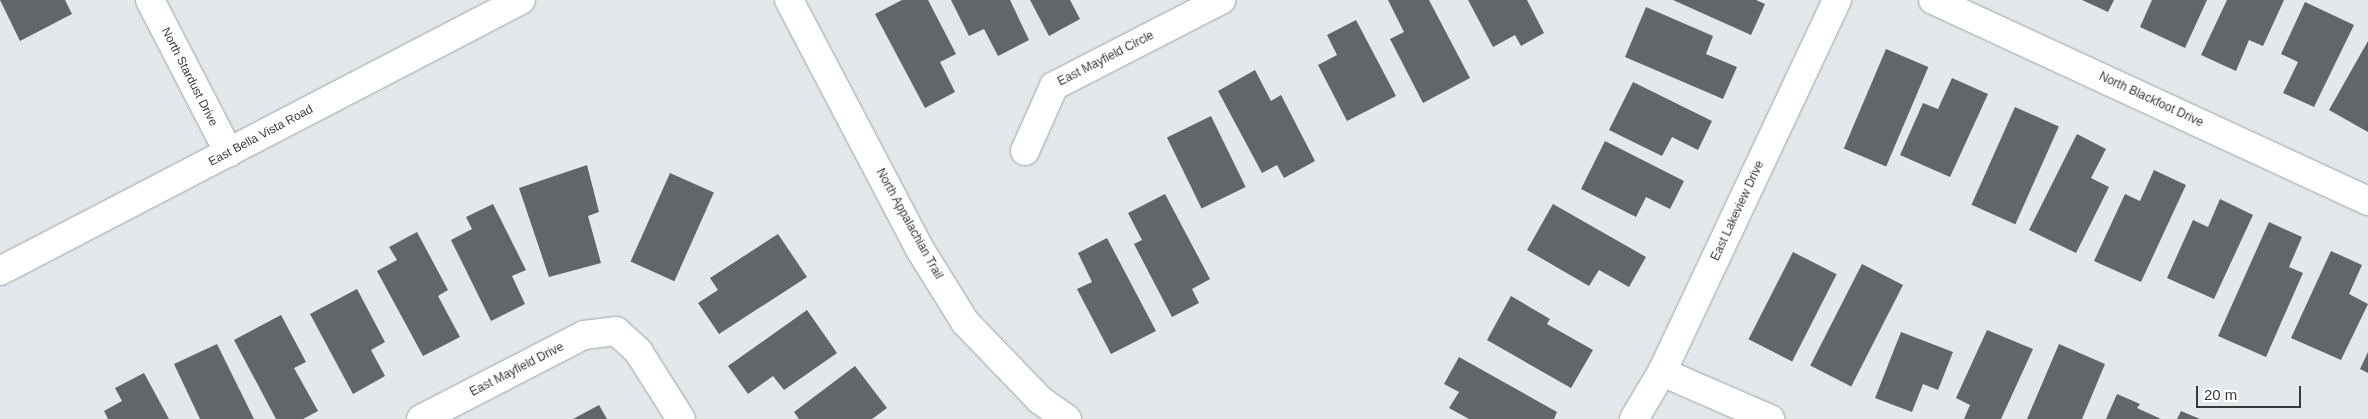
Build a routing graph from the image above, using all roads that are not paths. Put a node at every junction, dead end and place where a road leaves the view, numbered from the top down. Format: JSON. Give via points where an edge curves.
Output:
{"nodes":[{"id":1,"x":150,"y":0,"type":"edge"},
{"id":2,"x":521,"y":0,"type":"edge"},
{"id":3,"x":789,"y":0,"type":"edge"},
{"id":4,"x":1221,"y":0,"type":"edge"},
{"id":5,"x":1837,"y":0,"type":"edge"},
{"id":6,"x":1934,"y":0,"type":"edge"},
{"id":7,"x":1025,"y":151,"type":"dead end"},
{"id":8,"x":229,"y":153,"type":"junction"},
{"id":9,"x":2368,"y":201,"type":"edge"},
{"id":10,"x":0,"y":271,"type":"edge"},
{"id":11,"x":1662,"y":372,"type":"junction"},
{"id":12,"x":421,"y":419,"type":"edge"},
{"id":13,"x":680,"y":419,"type":"edge"},
{"id":14,"x":1067,"y":419,"type":"edge"},
{"id":15,"x":1634,"y":419,"type":"edge"},
{"id":16,"x":1770,"y":419,"type":"edge"}],
"edges":[{"from":1,"to":8,"type":"street","name":"North Stardust Drive"},
{"from":2,"to":8,"type":"street","name":"East Bella Vista Road"},
{"from":3,"to":14,"type":"street","name":"North Appalachian Trail","via":[[921,251],[965,322],[1040,400]]},
{"from":4,"to":7,"type":"street","name":"East Mayfield Circle","via":[[1054,86]]},
{"from":5,"to":11,"type":"street","name":"East Lakeview Drive"},
{"from":6,"to":9,"type":"street","name":"North Blackfoot Drive"},
{"from":8,"to":10,"type":"street","name":"East Bella Vista Road"},
{"from":11,"to":15,"type":"street","name":"East Lakeview Drive"},
{"from":11,"to":16,"type":"street"},
{"from":12,"to":13,"type":"street","name":"East Mayfield Drive","via":[[584,335],[616,331],[638,351]]}]}
